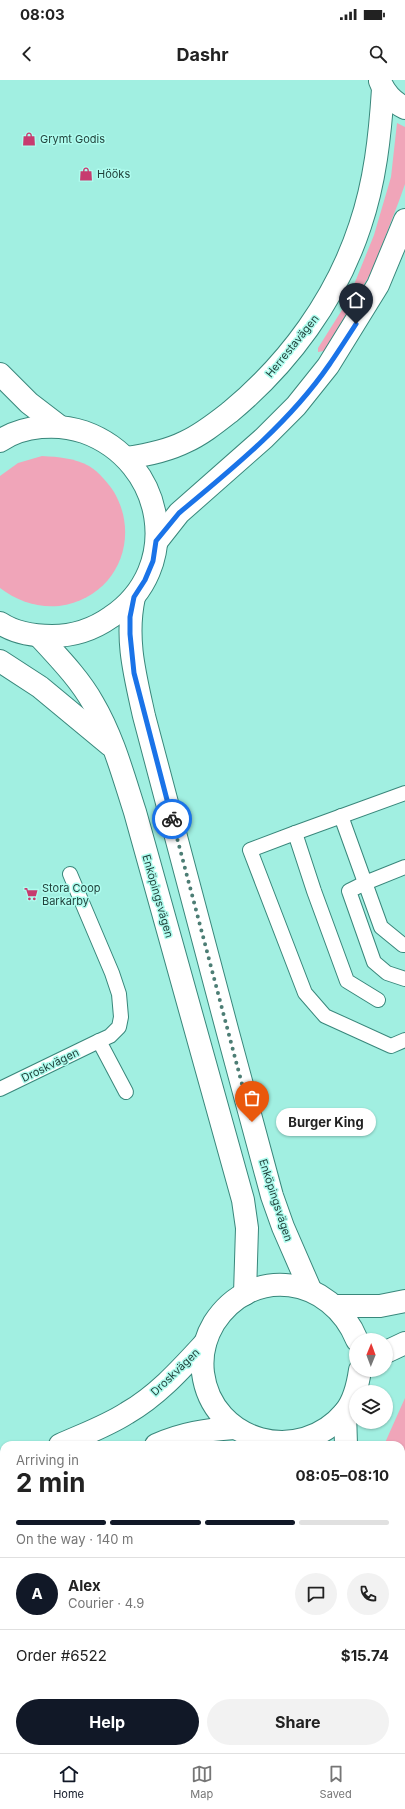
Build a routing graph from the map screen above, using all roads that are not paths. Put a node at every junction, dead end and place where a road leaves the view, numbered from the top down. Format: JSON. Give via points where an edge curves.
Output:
{"nodes":[{"id":1,"x":381,"y":85,"type":"edge"},
{"id":2,"x":405,"y":108,"type":"edge"},
{"id":3,"x":405,"y":220,"type":"edge"},
{"id":4,"x":0,"y":374,"type":"edge"},
{"id":5,"x":59,"y":426,"type":"junction"},
{"id":6,"x":0,"y":441,"type":"edge"},
{"id":7,"x":127,"y":458,"type":"junction"},
{"id":8,"x":156,"y":541,"type":"junction"},
{"id":9,"x":134,"y":597,"type":"junction"},
{"id":10,"x":0,"y":623,"type":"edge"},
{"id":11,"x":39,"y":636,"type":"junction"},
{"id":12,"x":0,"y":661,"type":"edge"},
{"id":13,"x":114,"y":748,"type":"junction"},
{"id":14,"x":405,"y":793,"type":"edge"},
{"id":15,"x":341,"y":816,"type":"junction"},
{"id":16,"x":295,"y":833,"type":"junction"},
{"id":17,"x":405,"y":867,"type":"edge"},
{"id":18,"x":70,"y":874,"type":"dead end"},
{"id":19,"x":365,"y":882,"type":"junction"},
{"id":20,"x":405,"y":945,"type":"edge"},
{"id":21,"x":405,"y":979,"type":"edge"},
{"id":22,"x":378,"y":1000,"type":"dead end"},
{"id":23,"x":405,"y":1040,"type":"edge"},
{"id":24,"x":99,"y":1041,"type":"junction"},
{"id":25,"x":0,"y":1089,"type":"edge"},
{"id":26,"x":126,"y":1092,"type":"dead end"},
{"id":27,"x":310,"y":1289,"type":"junction"},
{"id":28,"x":245,"y":1294,"type":"junction"},
{"id":29,"x":405,"y":1301,"type":"edge"},
{"id":30,"x":336,"y":1306,"type":"junction"},
{"id":31,"x":353,"y":1333,"type":"edge"},
{"id":32,"x":205,"y":1343,"type":"junction"},
{"id":33,"x":405,"y":1343,"type":"edge"},
{"id":34,"x":393,"y":1349,"type":"edge"},
{"id":35,"x":359,"y":1377,"type":"edge"},
{"id":36,"x":346,"y":1412,"type":"junction"},
{"id":37,"x":234,"y":1428,"type":"junction"},
{"id":38,"x":69,"y":1441,"type":"edge"},
{"id":39,"x":166,"y":1441,"type":"edge"},
{"id":40,"x":260,"y":1441,"type":"edge"},
{"id":41,"x":295,"y":1441,"type":"edge"},
{"id":42,"x":346,"y":1441,"type":"edge"}],
"edges":[{"from":1,"to":2,"type":"street","name":"Herrestavägen","via":[[394,102]]},
{"from":1,"to":7,"type":"street","name":"Herrestavägen","via":[[380,133],[360,226],[341,273],[315,319],[286,357],[250,396],[217,422],[185,442],[152,454]]},
{"from":3,"to":8,"type":"street","via":[[378,285],[328,366],[296,406],[264,438],[179,513]]},
{"from":4,"to":5,"type":"street","via":[[28,403]]},
{"from":5,"to":6,"type":"street","via":[[32,428]]},
{"from":5,"to":7,"type":"street","via":[[96,436]]},
{"from":7,"to":8,"type":"street","via":[[145,482],[155,511]]},
{"from":8,"to":9,"type":"street","via":[[153,561]]},
{"from":9,"to":11,"type":"street","via":[[119,612],[95,627],[61,636]]},
{"from":9,"to":27,"type":"street","name":"Enköpingsvägen","via":[[130,634],[134,673],[144,716],[272,1196],[285,1234]]},
{"from":10,"to":11,"type":"street"},
{"from":11,"to":13,"type":"street","name":"Enköpingsvägen","via":[[67,667],[93,703]]},
{"from":12,"to":13,"type":"street","via":[[40,687]]},
{"from":13,"to":28,"type":"street","name":"Enköpingsvägen","via":[[137,820],[243,1200],[247,1228]]},
{"from":14,"to":15,"type":"lane"},
{"from":15,"to":16,"type":"lane"},
{"from":15,"to":19,"type":"lane"},
{"from":16,"to":22,"type":"lane","via":[[347,981]]},
{"from":16,"to":23,"type":"lane","via":[[250,850],[305,993],[325,1016],[391,1046]]},
{"from":17,"to":19,"type":"lane"},
{"from":18,"to":24,"type":"lane","name":"Droskvägen","via":[[119,994],[119,1027],[110,1036]]},
{"from":19,"to":20,"type":"lane","via":[[381,927]]},
{"from":19,"to":21,"type":"lane","via":[[349,891],[374,962],[387,973]]},
{"from":24,"to":25,"type":"lane","name":"Droskvägen"},
{"from":24,"to":26,"type":"lane"},
{"from":27,"to":28,"type":"street","via":[[277,1285],[261,1287]]},
{"from":27,"to":30,"type":"street"},
{"from":28,"to":32,"type":"street","via":[[219,1315]]},
{"from":29,"to":30,"type":"street","via":[[380,1306]]},
{"from":30,"to":31,"type":"street"},
{"from":32,"to":37,"type":"street","via":[[202,1358],[206,1386],[212,1401]]},
{"from":32,"to":38,"type":"street","name":"Droskvägen","via":[[167,1384],[144,1402],[127,1414]]},
{"from":33,"to":34,"type":"street"},
{"from":35,"to":36,"type":"street"},
{"from":36,"to":41,"type":"street","via":[[319,1433]]},
{"from":36,"to":42,"type":"street"},
{"from":37,"to":39,"type":"street","via":[[195,1431]]},
{"from":37,"to":40,"type":"street"}]}
